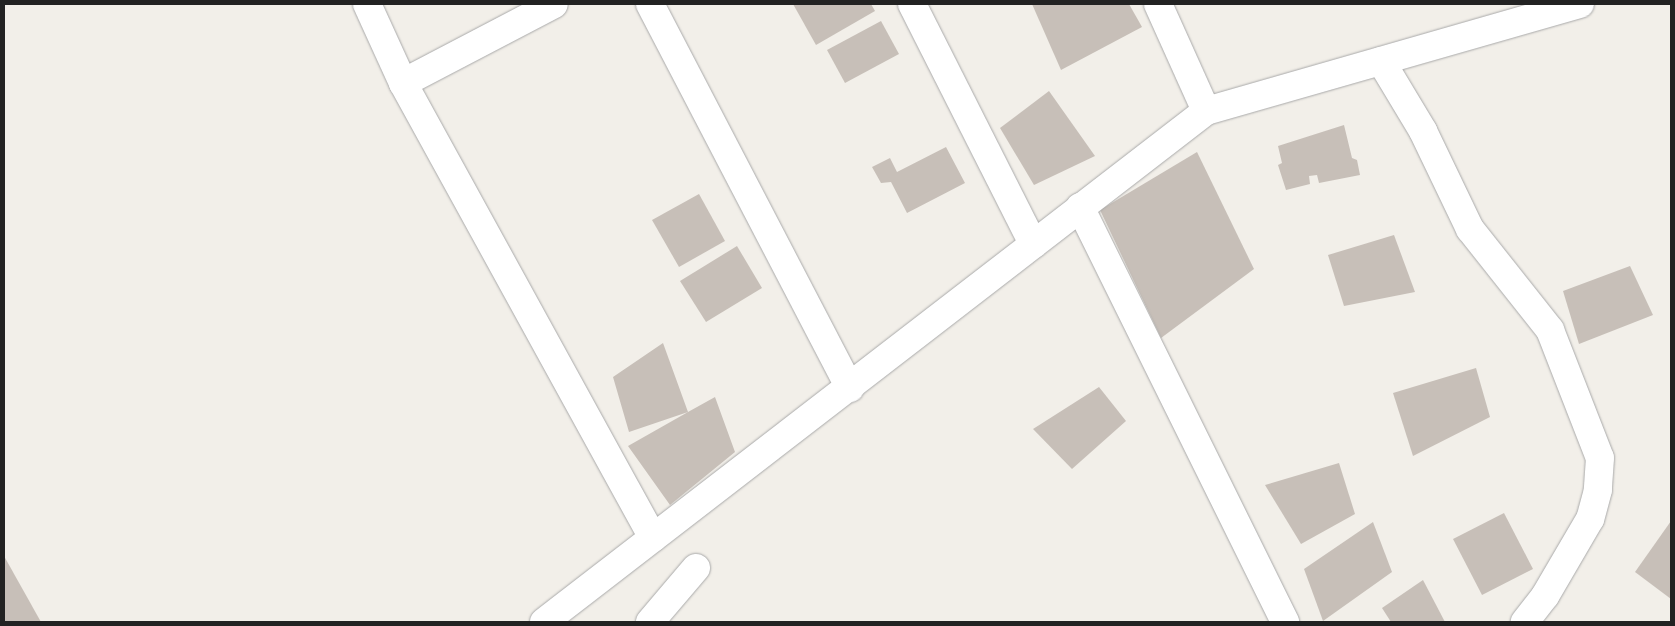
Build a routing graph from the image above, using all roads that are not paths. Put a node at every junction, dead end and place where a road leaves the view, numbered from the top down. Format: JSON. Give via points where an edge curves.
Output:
{"nodes":[{"id":1,"x":367,"y":4,"type":"edge"},
{"id":2,"x":554,"y":4,"type":"edge"},
{"id":3,"x":650,"y":4,"type":"edge"},
{"id":4,"x":912,"y":4,"type":"edge"},
{"id":5,"x":1158,"y":4,"type":"edge"},
{"id":6,"x":1580,"y":4,"type":"edge"},
{"id":7,"x":1381,"y":60,"type":"junction"},
{"id":8,"x":403,"y":83,"type":"junction"},
{"id":9,"x":1206,"y":111,"type":"junction"},
{"id":10,"x":1080,"y":207,"type":"junction"},
{"id":11,"x":1032,"y":244,"type":"junction"},
{"id":12,"x":850,"y":388,"type":"junction"},
{"id":13,"x":653,"y":538,"type":"junction"},
{"id":14,"x":696,"y":568,"type":"dead end"},
{"id":15,"x":544,"y":622,"type":"edge"},
{"id":16,"x":650,"y":622,"type":"edge"},
{"id":17,"x":1285,"y":622,"type":"edge"},
{"id":18,"x":1525,"y":622,"type":"edge"}],
"edges":[{"from":1,"to":8,"type":"street"},
{"from":2,"to":8,"type":"street"},
{"from":3,"to":12,"type":"street"},
{"from":4,"to":11,"type":"street"},
{"from":5,"to":9,"type":"street"},
{"from":6,"to":7,"type":"street"},
{"from":7,"to":9,"type":"street"},
{"from":7,"to":18,"type":"street","via":[[1423,131],[1470,229],[1550,330],[1600,458],[1598,490],[1590,519],[1550,588]]},
{"from":8,"to":13,"type":"street"},
{"from":9,"to":10,"type":"street"},
{"from":10,"to":11,"type":"street"},
{"from":10,"to":17,"type":"street"},
{"from":11,"to":12,"type":"street"},
{"from":12,"to":13,"type":"street"},
{"from":13,"to":15,"type":"street"},
{"from":14,"to":16,"type":"street"}]}
